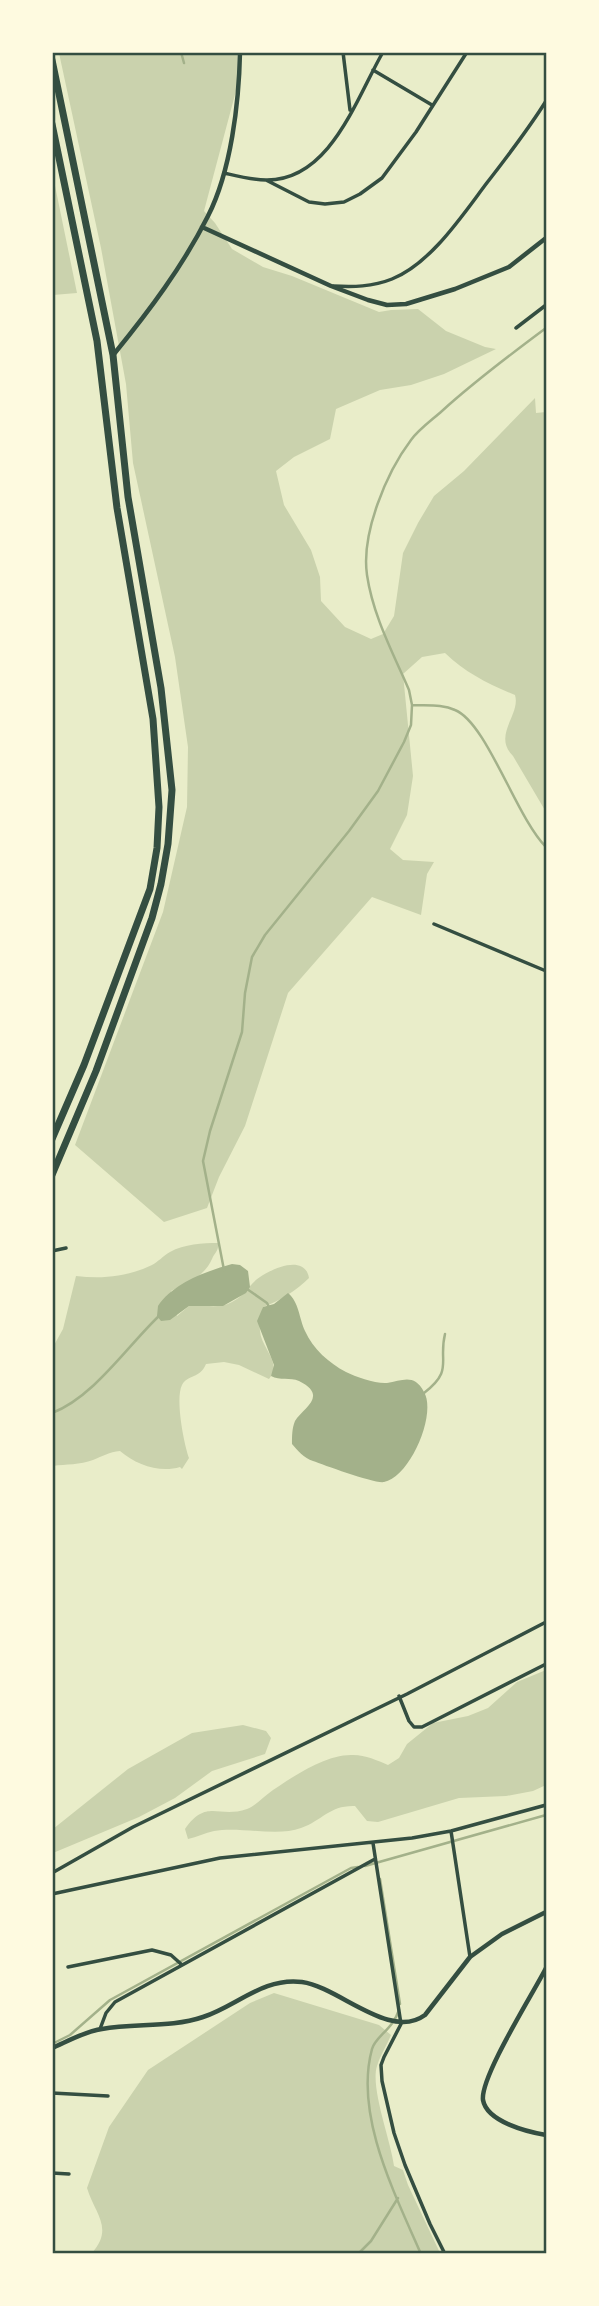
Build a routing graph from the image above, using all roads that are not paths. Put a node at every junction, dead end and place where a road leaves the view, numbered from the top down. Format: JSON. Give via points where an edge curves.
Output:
{"nodes":[{"id":1,"x":240,"y":52,"type":"edge"},
{"id":2,"x":343,"y":52,"type":"edge"},
{"id":3,"x":383,"y":52,"type":"edge"},
{"id":4,"x":467,"y":52,"type":"edge"},
{"id":5,"x":52,"y":60,"type":"edge"},
{"id":6,"x":373,"y":70,"type":"junction"},
{"id":7,"x":547,"y":101,"type":"edge"},
{"id":8,"x":432,"y":105,"type":"junction"},
{"id":9,"x":350,"y":112,"type":"junction"},
{"id":10,"x":52,"y":124,"type":"edge"},
{"id":11,"x":224,"y":173,"type":"junction"},
{"id":12,"x":265,"y":180,"type":"junction"},
{"id":13,"x":202,"y":227,"type":"junction"},
{"id":14,"x":546,"y":239,"type":"edge"},
{"id":15,"x":331,"y":286,"type":"junction"},
{"id":16,"x":547,"y":305,"type":"edge"},
{"id":17,"x":516,"y":328,"type":"dead end"},
{"id":18,"x":113,"y":355,"type":"junction"},
{"id":19,"x":434,"y":924,"type":"dead end"},
{"id":20,"x":547,"y":971,"type":"edge"},
{"id":21,"x":52,"y":1139,"type":"edge"},
{"id":22,"x":52,"y":1175,"type":"edge"},
{"id":23,"x":66,"y":1248,"type":"dead end"},
{"id":24,"x":52,"y":1251,"type":"edge"},
{"id":25,"x":547,"y":1622,"type":"edge"},
{"id":26,"x":547,"y":1664,"type":"edge"},
{"id":27,"x":399,"y":1696,"type":"junction"},
{"id":28,"x":547,"y":1805,"type":"edge"},
{"id":29,"x":451,"y":1831,"type":"junction"},
{"id":30,"x":373,"y":1843,"type":"junction"},
{"id":31,"x":375,"y":1859,"type":"junction"},
{"id":32,"x":52,"y":1872,"type":"edge"},
{"id":33,"x":52,"y":1894,"type":"edge"},
{"id":34,"x":547,"y":1912,"type":"edge"},
{"id":35,"x":470,"y":1957,"type":"junction"},
{"id":36,"x":181,"y":1964,"type":"junction"},
{"id":37,"x":68,"y":1967,"type":"dead end"},
{"id":38,"x":547,"y":1968,"type":"edge"},
{"id":39,"x":401,"y":2024,"type":"junction"},
{"id":40,"x":100,"y":2029,"type":"junction"},
{"id":41,"x":52,"y":2048,"type":"edge"},
{"id":42,"x":52,"y":2093,"type":"edge"},
{"id":43,"x":108,"y":2096,"type":"dead end"},
{"id":44,"x":547,"y":2135,"type":"edge"},
{"id":45,"x":52,"y":2173,"type":"edge"},
{"id":46,"x":69,"y":2174,"type":"dead end"},
{"id":47,"x":445,"y":2253,"type":"edge"}],
"edges":[{"from":1,"to":11,"type":"street","via":[[240,79]]},
{"from":2,"to":9,"type":"street"},
{"from":3,"to":6,"type":"street"},
{"from":4,"to":8,"type":"street"},
{"from":5,"to":18,"type":"highway"},
{"from":6,"to":8,"type":"street"},
{"from":6,"to":9,"type":"street"},
{"from":7,"to":15,"type":"street","via":[[454,227],[421,260],[393,279],[376,284]]},
{"from":8,"to":12,"type":"street","via":[[382,178],[344,202],[309,202]]},
{"from":9,"to":12,"type":"street","via":[[313,165],[299,174]]},
{"from":10,"to":21,"type":"highway","via":[[97,341],[117,508],[153,719],[159,807],[150,889]]},
{"from":11,"to":12,"type":"street"},
{"from":11,"to":13,"type":"street"},
{"from":13,"to":15,"type":"street"},
{"from":13,"to":18,"type":"street","via":[[158,298]]},
{"from":14,"to":15,"type":"street","via":[[509,267],[405,304],[368,300]]},
{"from":16,"to":17,"type":"street"},
{"from":18,"to":22,"type":"highway","via":[[128,497],[161,688],[171,816],[162,884],[152,918]]},
{"from":19,"to":20,"type":"street"},
{"from":23,"to":24,"type":"street"},
{"from":25,"to":27,"type":"street"},
{"from":26,"to":27,"type":"street","via":[[422,1727],[409,1721]]},
{"from":27,"to":32,"type":"street","via":[[133,1826]]},
{"from":28,"to":29,"type":"street"},
{"from":29,"to":30,"type":"street"},
{"from":29,"to":35,"type":"street"},
{"from":30,"to":31,"type":"street"},
{"from":30,"to":33,"type":"street","via":[[220,1858]]},
{"from":31,"to":36,"type":"street"},
{"from":31,"to":39,"type":"street"},
{"from":34,"to":35,"type":"street","via":[[502,1934]]},
{"from":35,"to":39,"type":"street","via":[[425,2015]]},
{"from":36,"to":37,"type":"street","via":[[171,1955],[152,1950]]},
{"from":36,"to":40,"type":"street","via":[[115,2002]]},
{"from":38,"to":44,"type":"street","via":[[489,2074],[483,2100],[489,2112],[503,2121]]},
{"from":39,"to":40,"type":"street","via":[[315,1985],[292,1982],[270,1985],[200,2019]]},
{"from":39,"to":47,"type":"street","via":[[381,2065],[382,2081],[405,2165]]},
{"from":40,"to":41,"type":"street"},
{"from":42,"to":43,"type":"street"},
{"from":45,"to":46,"type":"street"}]}
